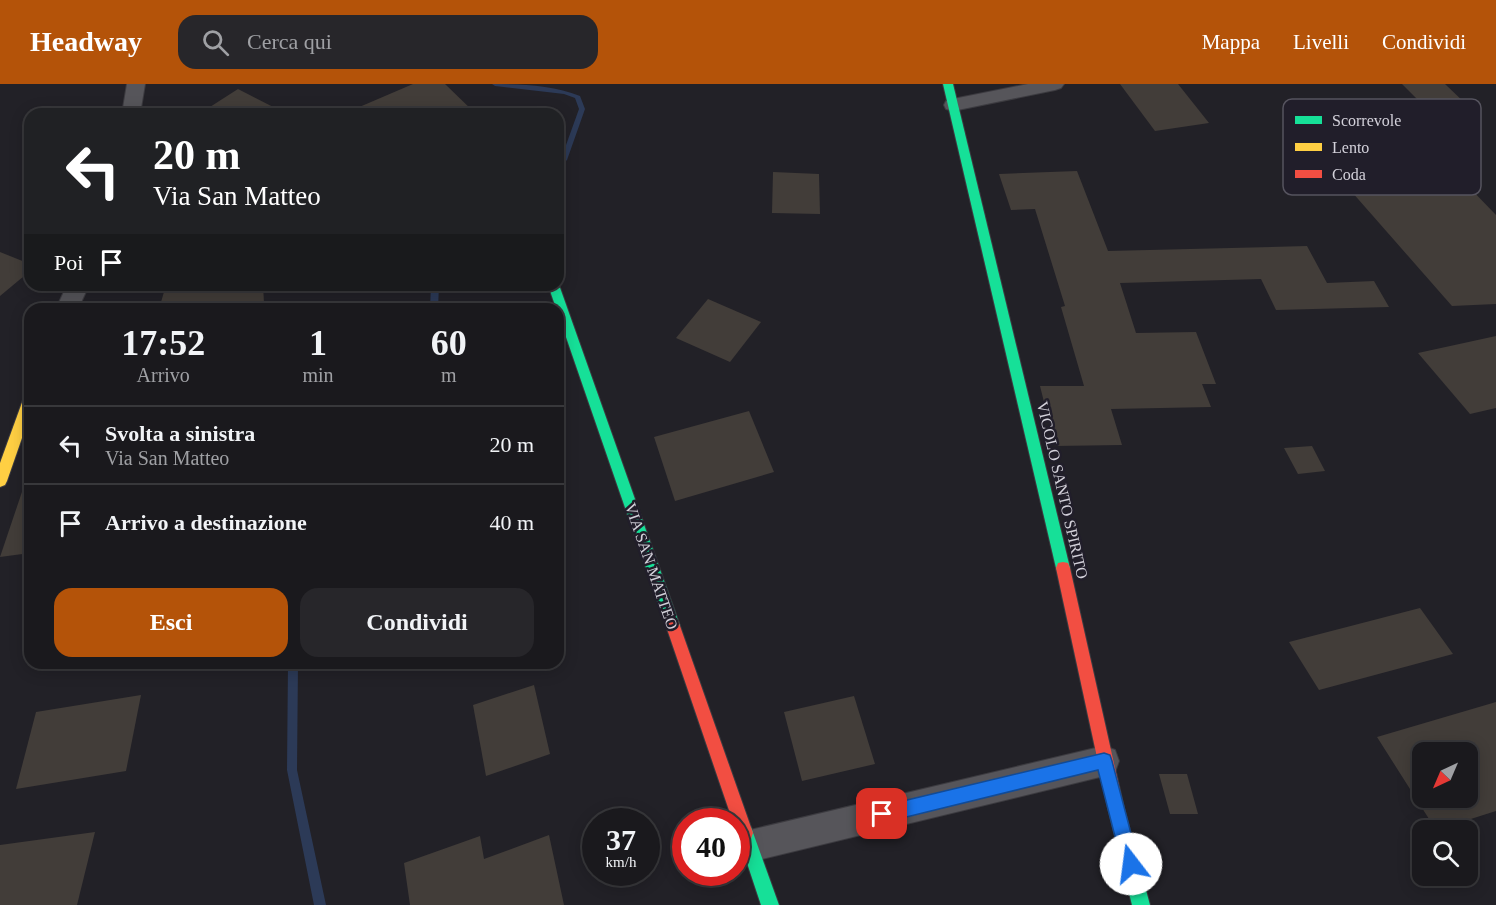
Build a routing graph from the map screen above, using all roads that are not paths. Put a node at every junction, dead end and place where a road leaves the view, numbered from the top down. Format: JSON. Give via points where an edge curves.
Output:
{"nodes":[{"id":1,"x":136,"y":84,"type":"edge"},
{"id":2,"x":948,"y":84,"type":"edge"},
{"id":3,"x":1055,"y":84,"type":"edge"},
{"id":4,"x":953,"y":105,"type":"junction"},
{"id":5,"x":132,"y":108,"type":"edge"},
{"id":6,"x":564,"y":314,"type":"edge"},
{"id":7,"x":24,"y":414,"type":"edge"},
{"id":8,"x":0,"y":481,"type":"edge"},
{"id":9,"x":1104,"y":761,"type":"junction"},
{"id":10,"x":737,"y":808,"type":"edge"},
{"id":11,"x":750,"y":846,"type":"joint"},
{"id":12,"x":770,"y":905,"type":"edge"},
{"id":13,"x":1141,"y":905,"type":"edge"}],
"edges":[{"from":1,"to":5,"type":"street"},
{"from":2,"to":4,"type":"street","name":"VICOLO SANTO SPIRITO"},
{"from":3,"to":4,"type":"street"},
{"from":4,"to":9,"type":"street","name":"VICOLO SANTO SPIRITO","via":[[1036,442]]},
{"from":6,"to":10,"type":"street","name":"VIA SAN MATTEO"},
{"from":7,"to":8,"type":"street"},
{"from":9,"to":11,"type":"street"},
{"from":9,"to":13,"type":"street","name":"VICOLO SANTO SPIRITO"},
{"from":11,"to":12,"type":"street","name":"VIA SAN MATTEO"}]}
